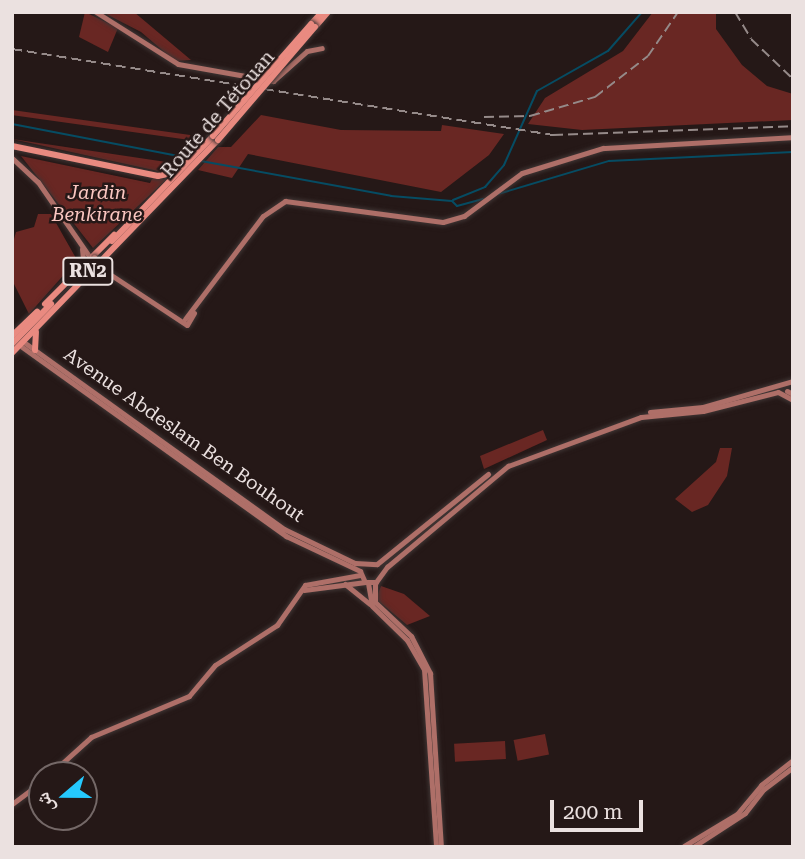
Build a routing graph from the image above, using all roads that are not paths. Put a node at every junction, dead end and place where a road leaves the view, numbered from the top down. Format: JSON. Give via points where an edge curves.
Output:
{"nodes":[{"id":1,"x":96,"y":12,"type":"edge"},
{"id":2,"x":321,"y":12,"type":"edge"},
{"id":3,"x":328,"y":12,"type":"edge"},
{"id":4,"x":313,"y":25,"type":"junction"},
{"id":5,"x":322,"y":48,"type":"dead end"},
{"id":6,"x":793,"y":137,"type":"edge"},
{"id":7,"x":215,"y":138,"type":"junction"},
{"id":8,"x":12,"y":146,"type":"edge"},
{"id":9,"x":12,"y":158,"type":"edge"},
{"id":10,"x":183,"y":168,"type":"junction"},
{"id":11,"x":153,"y":205,"type":"junction"},
{"id":12,"x":91,"y":265,"type":"junction"},
{"id":13,"x":42,"y":318,"type":"junction"},
{"id":14,"x":26,"y":324,"type":"junction"},
{"id":15,"x":36,"y":327,"type":"junction"},
{"id":16,"x":19,"y":342,"type":"edge"},
{"id":17,"x":35,"y":349,"type":"junction"},
{"id":18,"x":12,"y":353,"type":"edge"},
{"id":19,"x":786,"y":388,"type":"edge"},
{"id":20,"x":793,"y":400,"type":"edge"},
{"id":21,"x":366,"y":564,"type":"junction"},
{"id":22,"x":377,"y":564,"type":"junction"},
{"id":23,"x":381,"y":572,"type":"junction"},
{"id":24,"x":360,"y":573,"type":"junction"},
{"id":25,"x":369,"y":583,"type":"junction"},
{"id":26,"x":345,"y":584,"type":"junction"},
{"id":27,"x":305,"y":587,"type":"junction"},
{"id":28,"x":372,"y":606,"type":"junction"},
{"id":29,"x":793,"y":760,"type":"edge"},
{"id":30,"x":66,"y":761,"type":"edge"},
{"id":31,"x":793,"y":767,"type":"edge"},
{"id":32,"x":28,"y":792,"type":"edge"},
{"id":33,"x":12,"y":804,"type":"edge"},
{"id":34,"x":439,"y":847,"type":"edge"},
{"id":35,"x":683,"y":847,"type":"edge"},
{"id":36,"x":693,"y":847,"type":"edge"}],
"edges":[{"from":1,"to":5,"type":"main road","via":[[178,64],[273,81],[307,51]]},
{"from":2,"to":4,"type":"highway","name":"Route de Tétouan","number":"RN2"},
{"from":3,"to":4,"type":"highway","name":"Route de Tétouan","number":"RN2"},
{"from":4,"to":7,"type":"highway","name":"Route de Tétouan","number":"RN2","bridge":true},
{"from":6,"to":12,"type":"main road","via":[[611,147],[509,181],[459,218],[432,223],[285,201],[263,216],[188,319],[173,316]]},
{"from":7,"to":10,"type":"highway","name":"Route de Tétouan","number":"RN2"},
{"from":7,"to":11,"type":"highway","name":"Route de Tétouan","number":"RN2","via":[[193,168]]},
{"from":8,"to":10,"type":"highway","via":[[158,176]]},
{"from":9,"to":12,"type":"main road","via":[[37,182]]},
{"from":10,"to":11,"type":"highway","name":"Route de Tétouan","number":"RN2"},
{"from":11,"to":12,"type":"highway"},
{"from":11,"to":12,"type":"highway"},
{"from":11,"to":13,"type":"highway","name":"Route de Tétouan","number":"RN2"},
{"from":11,"to":15,"type":"highway","name":"Route de Tétouan","number":"RN2"},
{"from":12,"to":13,"type":"highway"},
{"from":12,"to":14,"type":"highway"},
{"from":13,"to":14,"type":"highway"},
{"from":13,"to":15,"type":"highway"},
{"from":13,"to":16,"type":"highway","name":"Route de Tétouan","number":"RN2"},
{"from":13,"to":17,"type":"highway","via":[[34,336]]},
{"from":14,"to":16,"type":"highway"},
{"from":15,"to":16,"type":"highway","name":"Route de Tétouan","number":"RN2"},
{"from":16,"to":17,"type":"main road","name":"Avenue Abdeslam Ben Bouhout"},
{"from":16,"to":18,"type":"highway","name":"Route de Tétouan","number":"RN2"},
{"from":16,"to":24,"type":"main road","name":"Avenue Abdeslam Ben Bouhout","via":[[286,536]]},
{"from":17,"to":21,"type":"main road","name":"Avenue Abdeslam Ben Bouhout","via":[[284,528]]},
{"from":19,"to":20,"type":"main road"},
{"from":19,"to":22,"type":"main road","via":[[703,407],[629,416],[502,465]]},
{"from":19,"to":23,"type":"main road","via":[[703,411],[640,417],[508,466]]},
{"from":21,"to":22,"type":"main road"},
{"from":21,"to":24,"type":"main road"},
{"from":22,"to":23,"type":"main road"},
{"from":23,"to":25,"type":"main road"},
{"from":24,"to":25,"type":"main road"},
{"from":24,"to":27,"type":"main road"},
{"from":25,"to":26,"type":"main road"},
{"from":25,"to":28,"type":"main road"},
{"from":25,"to":34,"type":"main road","via":[[375,602],[411,636],[430,673]]},
{"from":26,"to":27,"type":"main road"},
{"from":26,"to":28,"type":"main road"},
{"from":27,"to":30,"type":"main road","via":[[277,625],[215,665],[188,696],[97,734]]},
{"from":28,"to":34,"type":"main road","via":[[407,640],[424,669]]},
{"from":29,"to":35,"type":"main road","via":[[761,785],[737,814]]},
{"from":31,"to":36,"type":"main road","via":[[764,789],[745,813]]},
{"from":32,"to":33,"type":"main road"}]}
